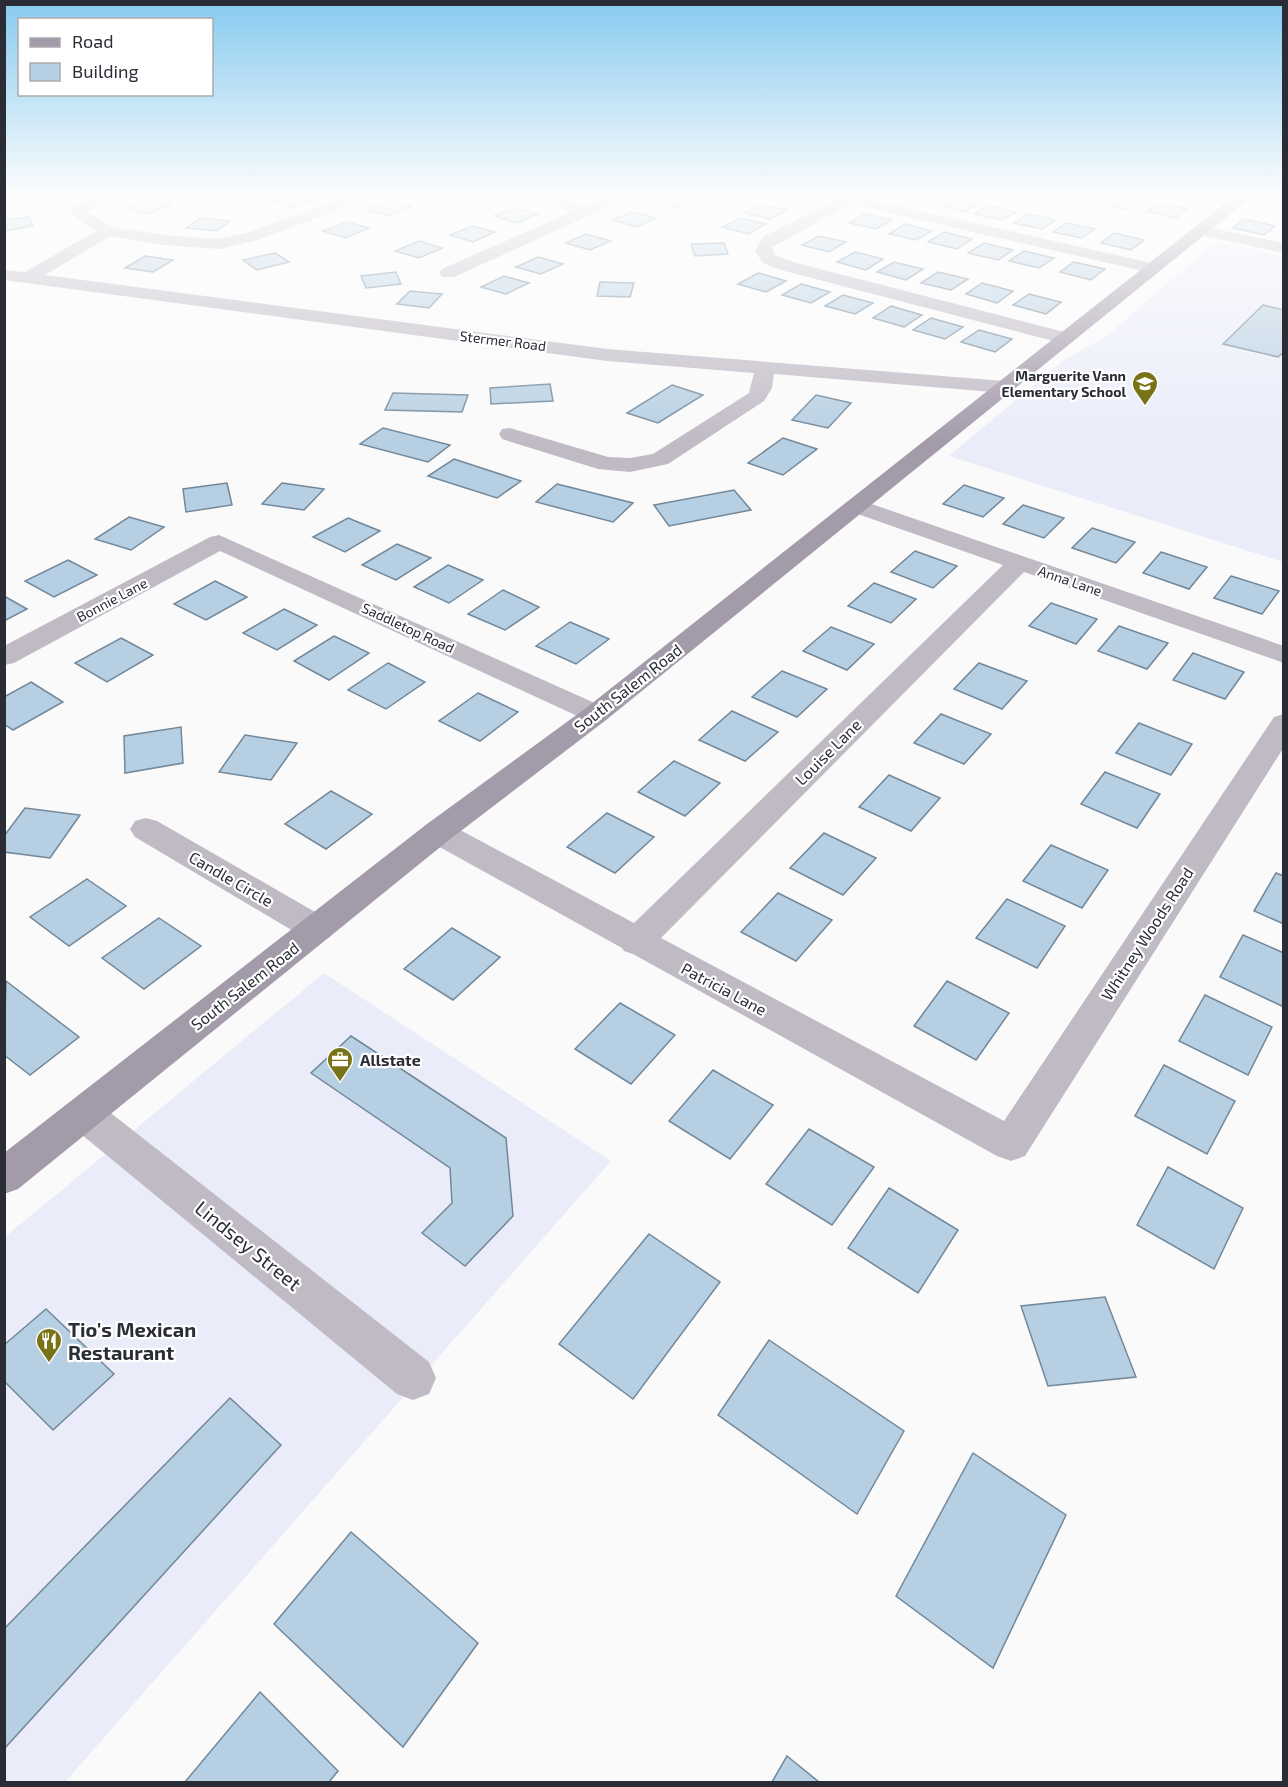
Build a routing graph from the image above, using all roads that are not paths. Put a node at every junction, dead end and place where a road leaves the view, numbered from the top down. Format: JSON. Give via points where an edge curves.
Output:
{"nodes":[{"id":1,"x":12,"y":276,"type":"edge"},
{"id":2,"x":30,"y":276,"type":"edge"},
{"id":3,"x":75,"y":276,"type":"edge"},
{"id":4,"x":827,"y":276,"type":"edge"},
{"id":5,"x":1140,"y":276,"type":"edge"},
{"id":6,"x":26,"y":279,"type":"junction"},
{"id":7,"x":64,"y":283,"type":"junction"},
{"id":8,"x":1065,"y":338,"type":"junction"},
{"id":9,"x":765,"y":367,"type":"junction"},
{"id":10,"x":1005,"y":387,"type":"junction"},
{"id":11,"x":510,"y":434,"type":"dead end"},
{"id":12,"x":857,"y":506,"type":"junction"},
{"id":13,"x":219,"y":542,"type":"joint"},
{"id":14,"x":1019,"y":563,"type":"junction"},
{"id":15,"x":1284,"y":655,"type":"edge"},
{"id":16,"x":4,"y":657,"type":"edge"},
{"id":17,"x":596,"y":714,"type":"junction"},
{"id":18,"x":1284,"y":723,"type":"edge"},
{"id":19,"x":146,"y":829,"type":"dead end"},
{"id":20,"x":438,"y":832,"type":"junction"},
{"id":21,"x":317,"y":929,"type":"junction"},
{"id":22,"x":636,"y":942,"type":"junction"},
{"id":23,"x":84,"y":1114,"type":"junction"},
{"id":24,"x":1011,"y":1144,"type":"joint"},
{"id":25,"x":4,"y":1177,"type":"edge"},
{"id":26,"x":413,"y":1378,"type":"dead end"}],
"edges":[{"from":1,"to":6,"type":"street","name":"Stermer Road"},
{"from":2,"to":6,"type":"street"},
{"from":3,"to":7,"type":"street"},
{"from":4,"to":8,"type":"street"},
{"from":5,"to":8,"type":"main road","name":"South Salem Road"},
{"from":6,"to":7,"type":"street","name":"Stermer Road"},
{"from":7,"to":9,"type":"street","name":"Stermer Road","via":[[607,355]]},
{"from":8,"to":10,"type":"main road","name":"South Salem Road"},
{"from":9,"to":10,"type":"street","name":"Stermer Road"},
{"from":9,"to":11,"type":"street","via":[[757,397],[660,459],[630,465],[606,464]]},
{"from":10,"to":12,"type":"main road","name":"South Salem Road"},
{"from":12,"to":14,"type":"street","name":"Anna Lane"},
{"from":12,"to":17,"type":"main road","name":"South Salem Road"},
{"from":13,"to":16,"type":"street","name":"Bonnie Lane"},
{"from":13,"to":17,"type":"street","name":"Saddletop Road"},
{"from":14,"to":15,"type":"street","name":"Anna Lane"},
{"from":14,"to":22,"type":"street","name":"Louise Lane"},
{"from":17,"to":20,"type":"main road","name":"South Salem Road"},
{"from":18,"to":24,"type":"street","name":"Whitney Woods Road"},
{"from":19,"to":21,"type":"street","name":"Candle Circle"},
{"from":20,"to":21,"type":"main road","name":"South Salem Road"},
{"from":20,"to":22,"type":"street","name":"Patricia Lane"},
{"from":21,"to":23,"type":"main road","name":"South Salem Road"},
{"from":22,"to":24,"type":"street","name":"Patricia Lane"},
{"from":23,"to":25,"type":"main road","name":"South Salem Road"},
{"from":23,"to":26,"type":"street","name":"Lindsey Street"}]}
